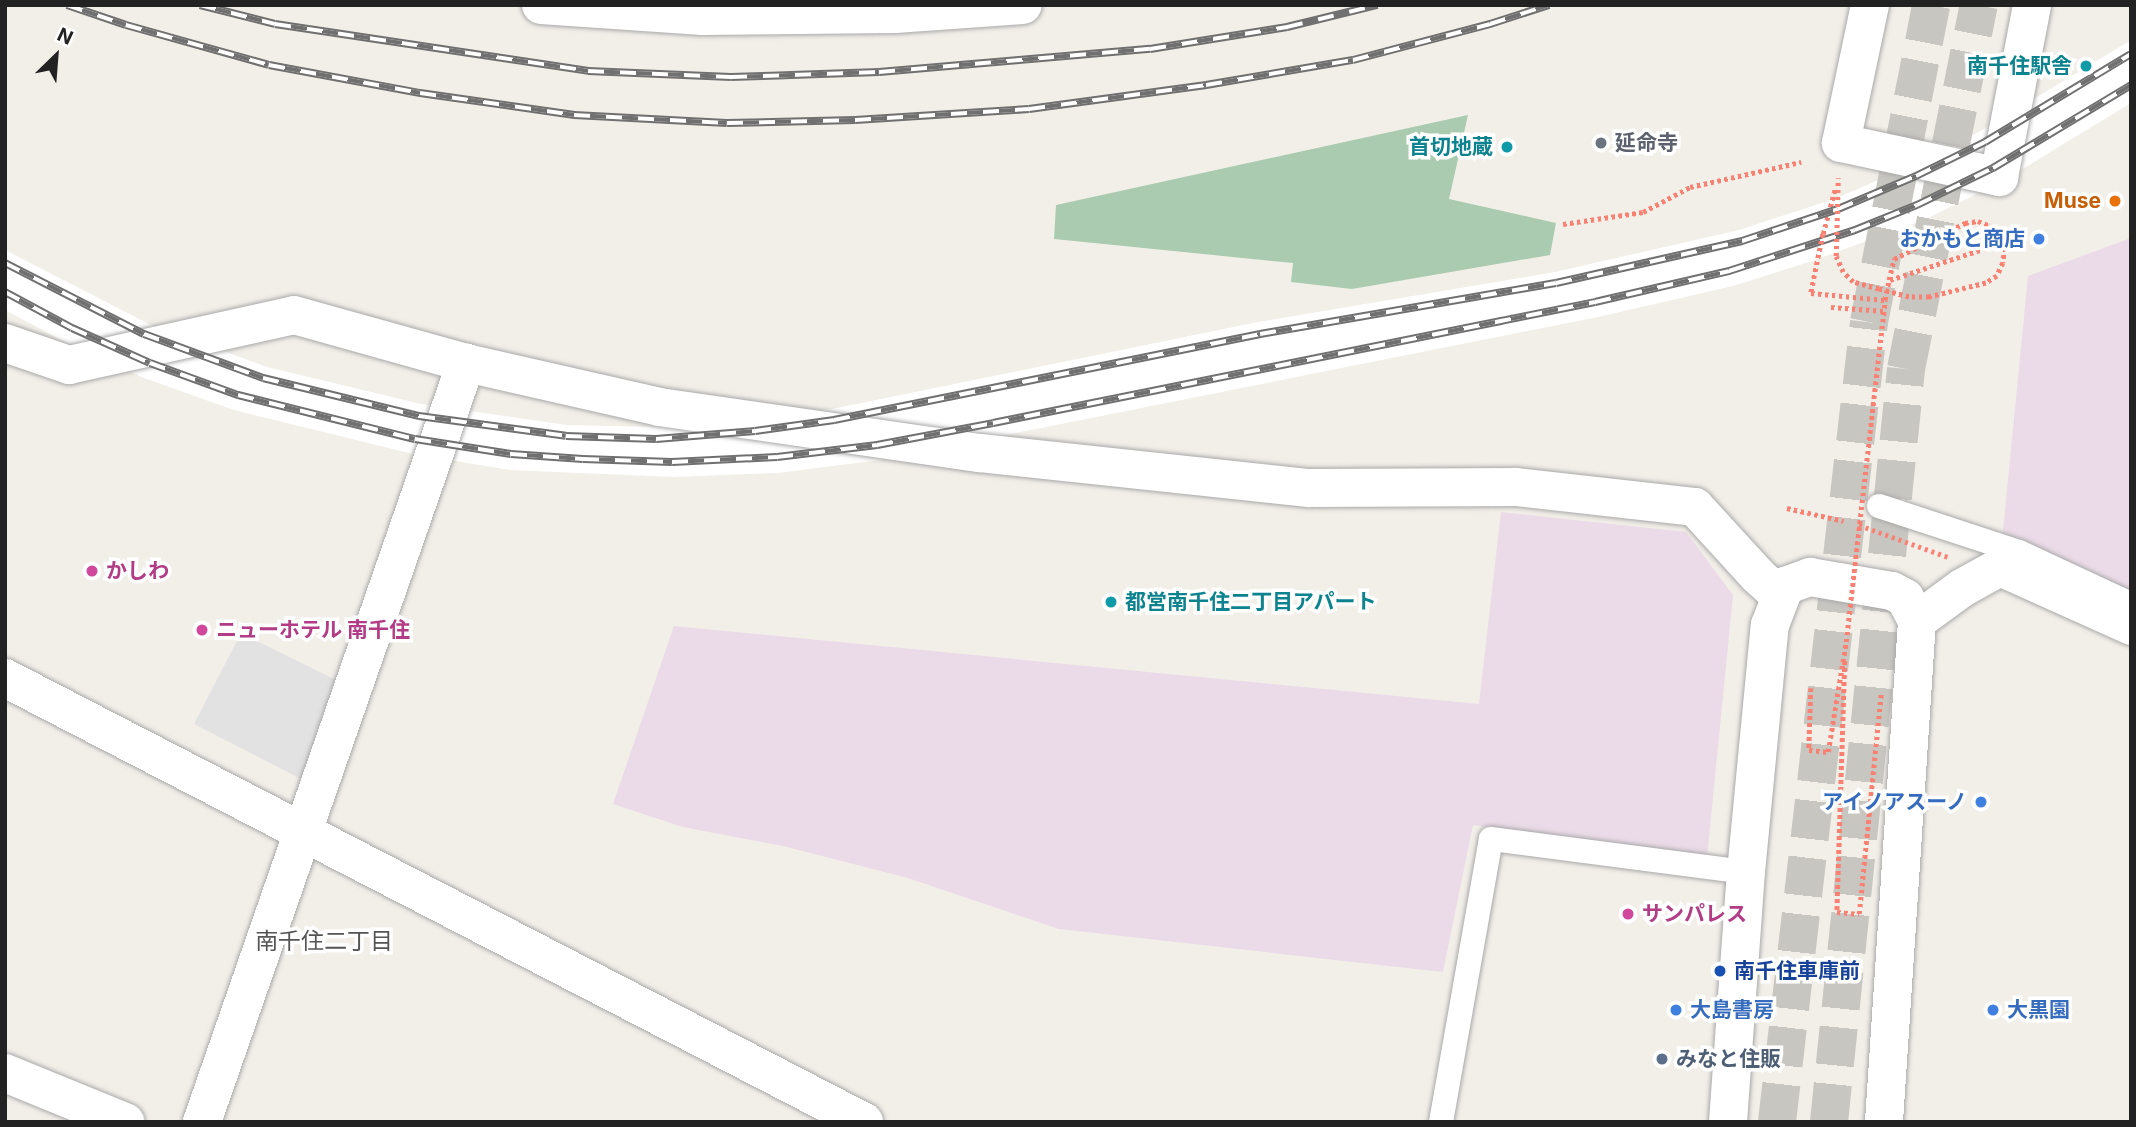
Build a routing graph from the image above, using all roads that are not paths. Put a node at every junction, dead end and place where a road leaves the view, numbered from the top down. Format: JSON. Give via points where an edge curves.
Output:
{"nodes":[{"id":1,"x":541,"y":5,"type":"edge"},
{"id":2,"x":1023,"y":5,"type":"edge"},
{"id":3,"x":1870,"y":5,"type":"edge"},
{"id":4,"x":2032,"y":5,"type":"edge"},
{"id":5,"x":829,"y":10,"type":"edge"},
{"id":6,"x":704,"y":11,"type":"edge"},
{"id":7,"x":5,"y":343,"type":"edge"},
{"id":8,"x":466,"y":363,"type":"junction"},
{"id":9,"x":1879,"y":506,"type":"dead end"},
{"id":10,"x":1779,"y":595,"type":"junction"},
{"id":11,"x":2131,"y":604,"type":"edge"},
{"id":12,"x":1917,"y":621,"type":"junction"},
{"id":13,"x":2131,"y":626,"type":"edge"},
{"id":14,"x":5,"y":678,"type":"edge"},
{"id":15,"x":303,"y":832,"type":"junction"},
{"id":16,"x":1746,"y":872,"type":"junction"},
{"id":17,"x":5,"y":1073,"type":"edge"},
{"id":18,"x":125,"y":1122,"type":"edge"},
{"id":19,"x":202,"y":1122,"type":"edge"},
{"id":20,"x":864,"y":1122,"type":"edge"},
{"id":21,"x":1441,"y":1122,"type":"edge"},
{"id":22,"x":1728,"y":1122,"type":"edge"},
{"id":23,"x":1884,"y":1122,"type":"edge"}],
"edges":[{"from":1,"to":6,"type":"street"},
{"from":2,"to":5,"type":"street","via":[[971,11]]},
{"from":3,"to":4,"type":"street","via":[[1841,143],[1998,177]]},
{"from":5,"to":6,"type":"street"},
{"from":7,"to":8,"type":"street","via":[[69,365],[294,315]]},
{"from":8,"to":10,"type":"street","via":[[659,407],[980,453],[1309,488],[1516,487],[1695,507]]},
{"from":8,"to":15,"type":"street"},
{"from":9,"to":11,"type":"lane","via":[[2020,552]]},
{"from":10,"to":12,"type":"street","via":[[1785,586],[1810,577],[1869,587],[1905,598]]},
{"from":10,"to":16,"type":"street","via":[[1764,673]]},
{"from":12,"to":13,"type":"street","via":[[2000,567]]},
{"from":12,"to":23,"type":"street"},
{"from":14,"to":15,"type":"street"},
{"from":15,"to":19,"type":"street"},
{"from":15,"to":20,"type":"street"},
{"from":16,"to":21,"type":"lane","via":[[1491,839]]},
{"from":16,"to":22,"type":"street"},
{"from":17,"to":18,"type":"street"}]}
